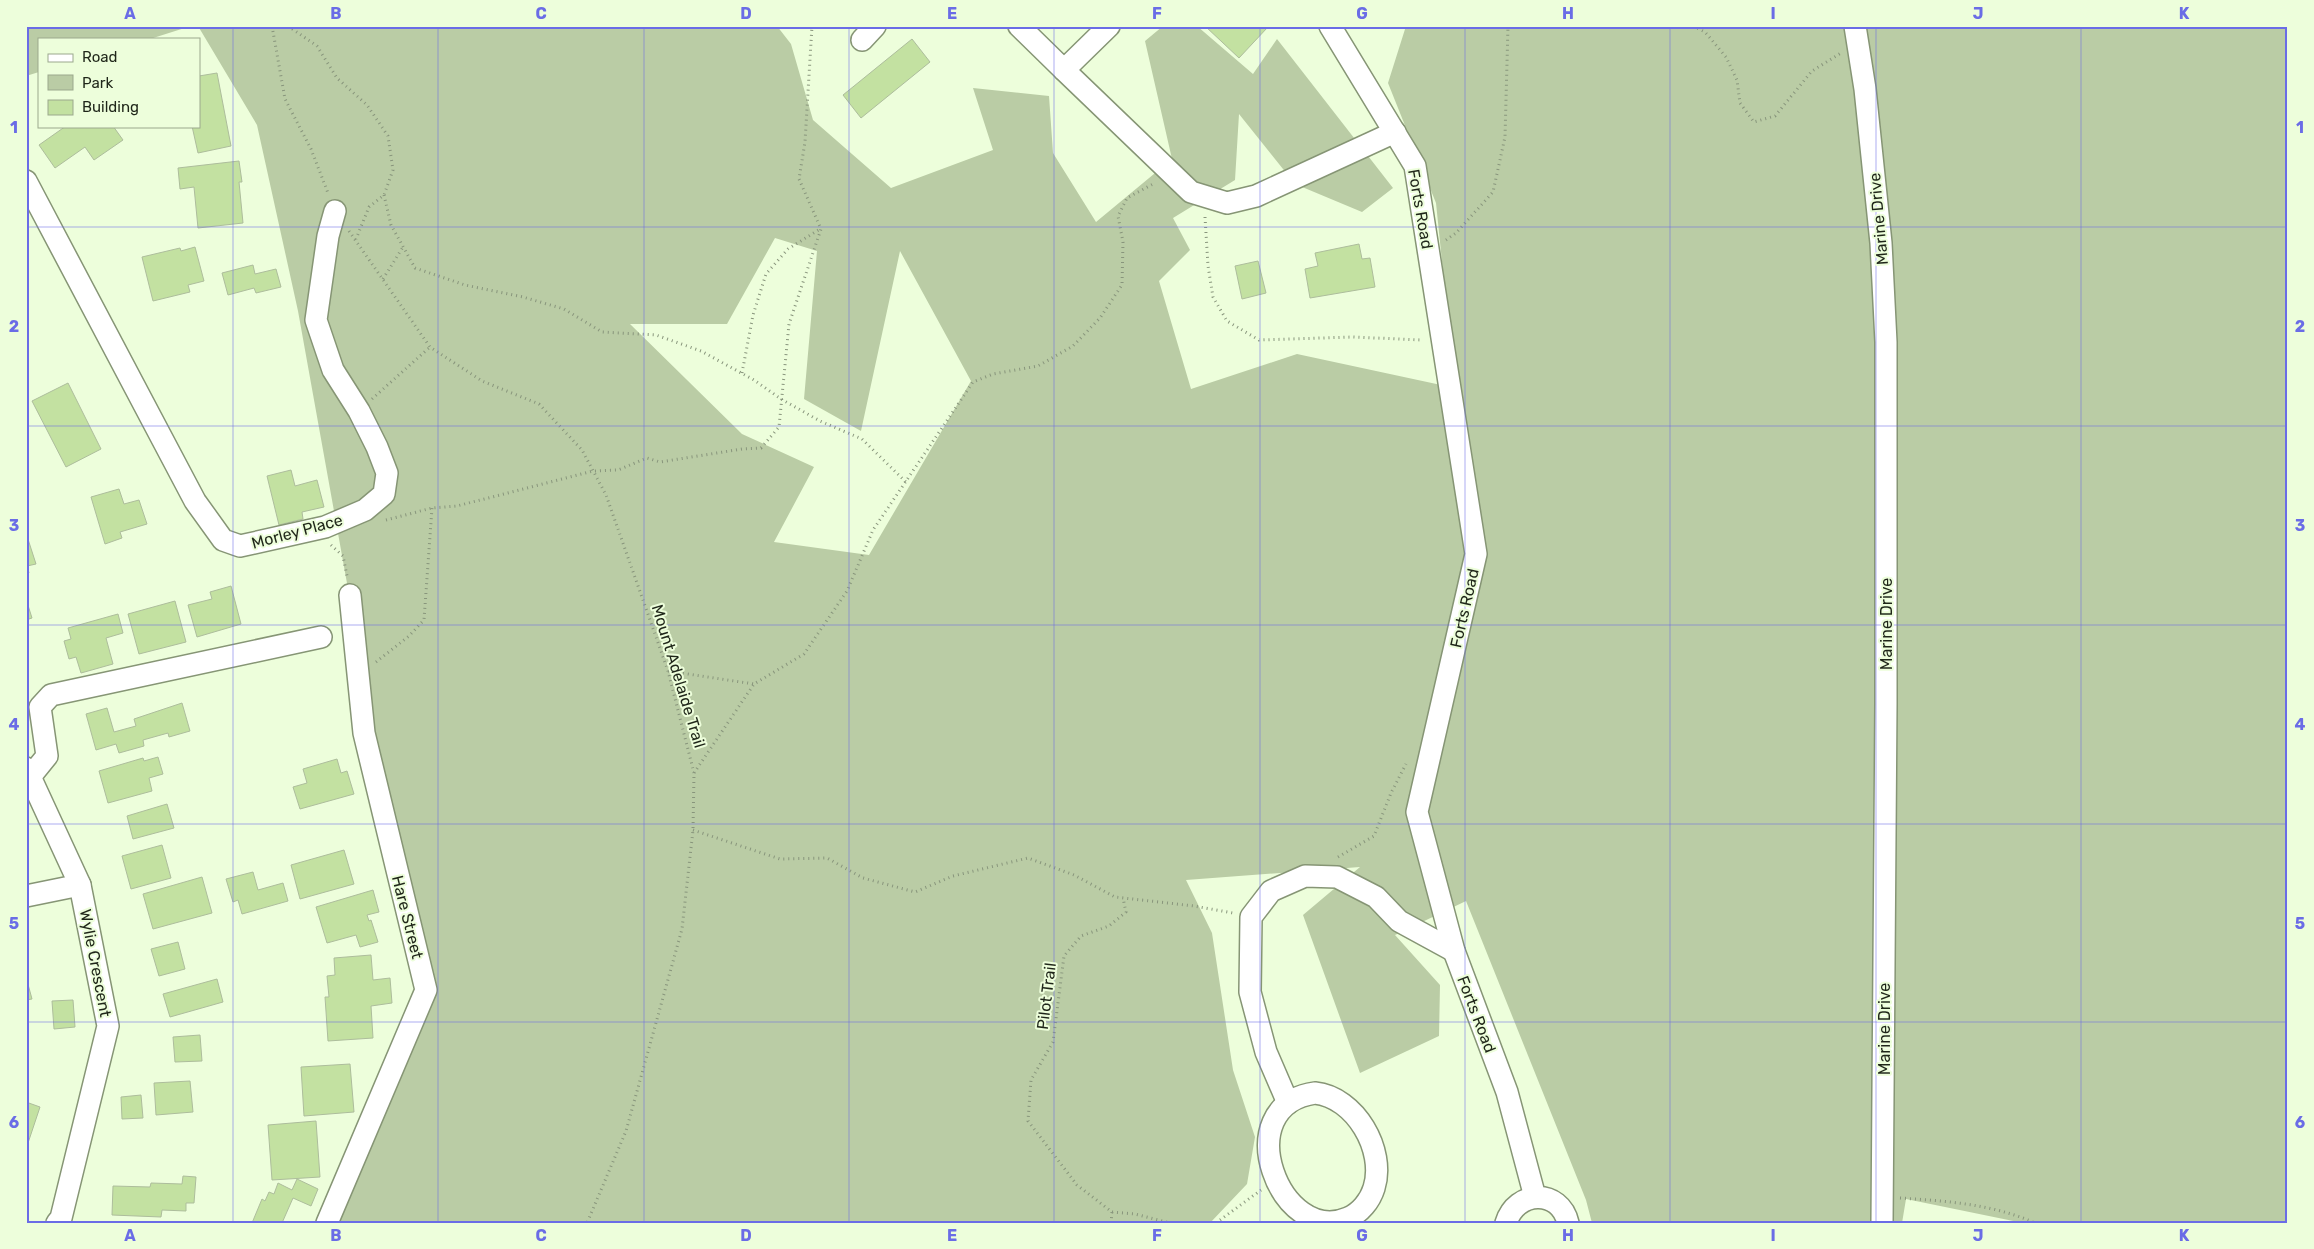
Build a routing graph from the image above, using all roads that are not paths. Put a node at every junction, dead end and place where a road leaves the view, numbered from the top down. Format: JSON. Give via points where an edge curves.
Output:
{"nodes":[{"id":1,"x":1019,"y":26,"type":"edge"},
{"id":2,"x":1109,"y":26,"type":"edge"},
{"id":3,"x":1330,"y":26,"type":"edge"},
{"id":4,"x":1856,"y":34,"type":"edge"},
{"id":5,"x":1064,"y":70,"type":"junction"},
{"id":6,"x":1395,"y":132,"type":"junction"},
{"id":7,"x":26,"y":181,"type":"edge"},
{"id":8,"x":335,"y":211,"type":"road end"},
{"id":9,"x":350,"y":595,"type":"road end"},
{"id":10,"x":322,"y":637,"type":"dead end"},
{"id":11,"x":28,"y":772,"type":"edge"},
{"id":12,"x":80,"y":885,"type":"junction"},
{"id":13,"x":26,"y":896,"type":"edge"},
{"id":14,"x":1454,"y":951,"type":"junction"},
{"id":15,"x":1288,"y":1103,"type":"junction"},
{"id":16,"x":1535,"y":1197,"type":"junction"},
{"id":17,"x":57,"y":1223,"type":"edge"},
{"id":18,"x":327,"y":1223,"type":"edge"},
{"id":19,"x":1326,"y":1223,"type":"edge"},
{"id":20,"x":1506,"y":1223,"type":"edge"},
{"id":21,"x":1568,"y":1223,"type":"edge"},
{"id":22,"x":1882,"y":1223,"type":"edge"}],
"edges":[{"from":1,"to":5,"type":"street"},
{"from":2,"to":5,"type":"street"},
{"from":3,"to":6,"type":"street","name":"Forts Road"},
{"from":4,"to":22,"type":"street","name":"Marine Drive","via":[[1881,243],[1886,342]]},
{"from":5,"to":6,"type":"street","via":[[1191,192],[1226,203],[1256,196]]},
{"from":6,"to":14,"type":"street","name":"Forts Road","via":[[1415,166],[1476,554],[1417,812]]},
{"from":7,"to":8,"type":"street","name":"Morley Place","via":[[195,501],[223,540],[240,546],[314,530],[366,510],[384,494],[387,473],[359,411],[333,370],[316,320],[328,236]]},
{"from":9,"to":18,"type":"street","name":"Hare Street","via":[[364,733],[426,990]]},
{"from":10,"to":11,"type":"street","via":[[51,695],[40,707],[47,756]]},
{"from":11,"to":12,"type":"street","name":"Wylie Crescent"},
{"from":12,"to":13,"type":"street"},
{"from":12,"to":17,"type":"street","name":"Wylie Crescent","via":[[108,1026],[61,1218]]},
{"from":14,"to":15,"type":"street","via":[[1399,922],[1376,897],[1337,877],[1305,876],[1271,891],[1251,917],[1250,992],[1266,1052]]},
{"from":14,"to":16,"type":"street","name":"Forts Road","via":[[1506,1092]]},
{"from":15,"to":19,"type":"street","via":[[1276,1115],[1271,1126],[1272,1169],[1302,1214]]},
{"from":15,"to":19,"type":"street","via":[[1301,1095],[1326,1094],[1354,1114],[1372,1144],[1376,1175],[1370,1198],[1353,1216]]},
{"from":16,"to":20,"type":"street","via":[[1520,1202],[1509,1213]]},
{"from":16,"to":21,"type":"street","via":[[1558,1205]]}]}
